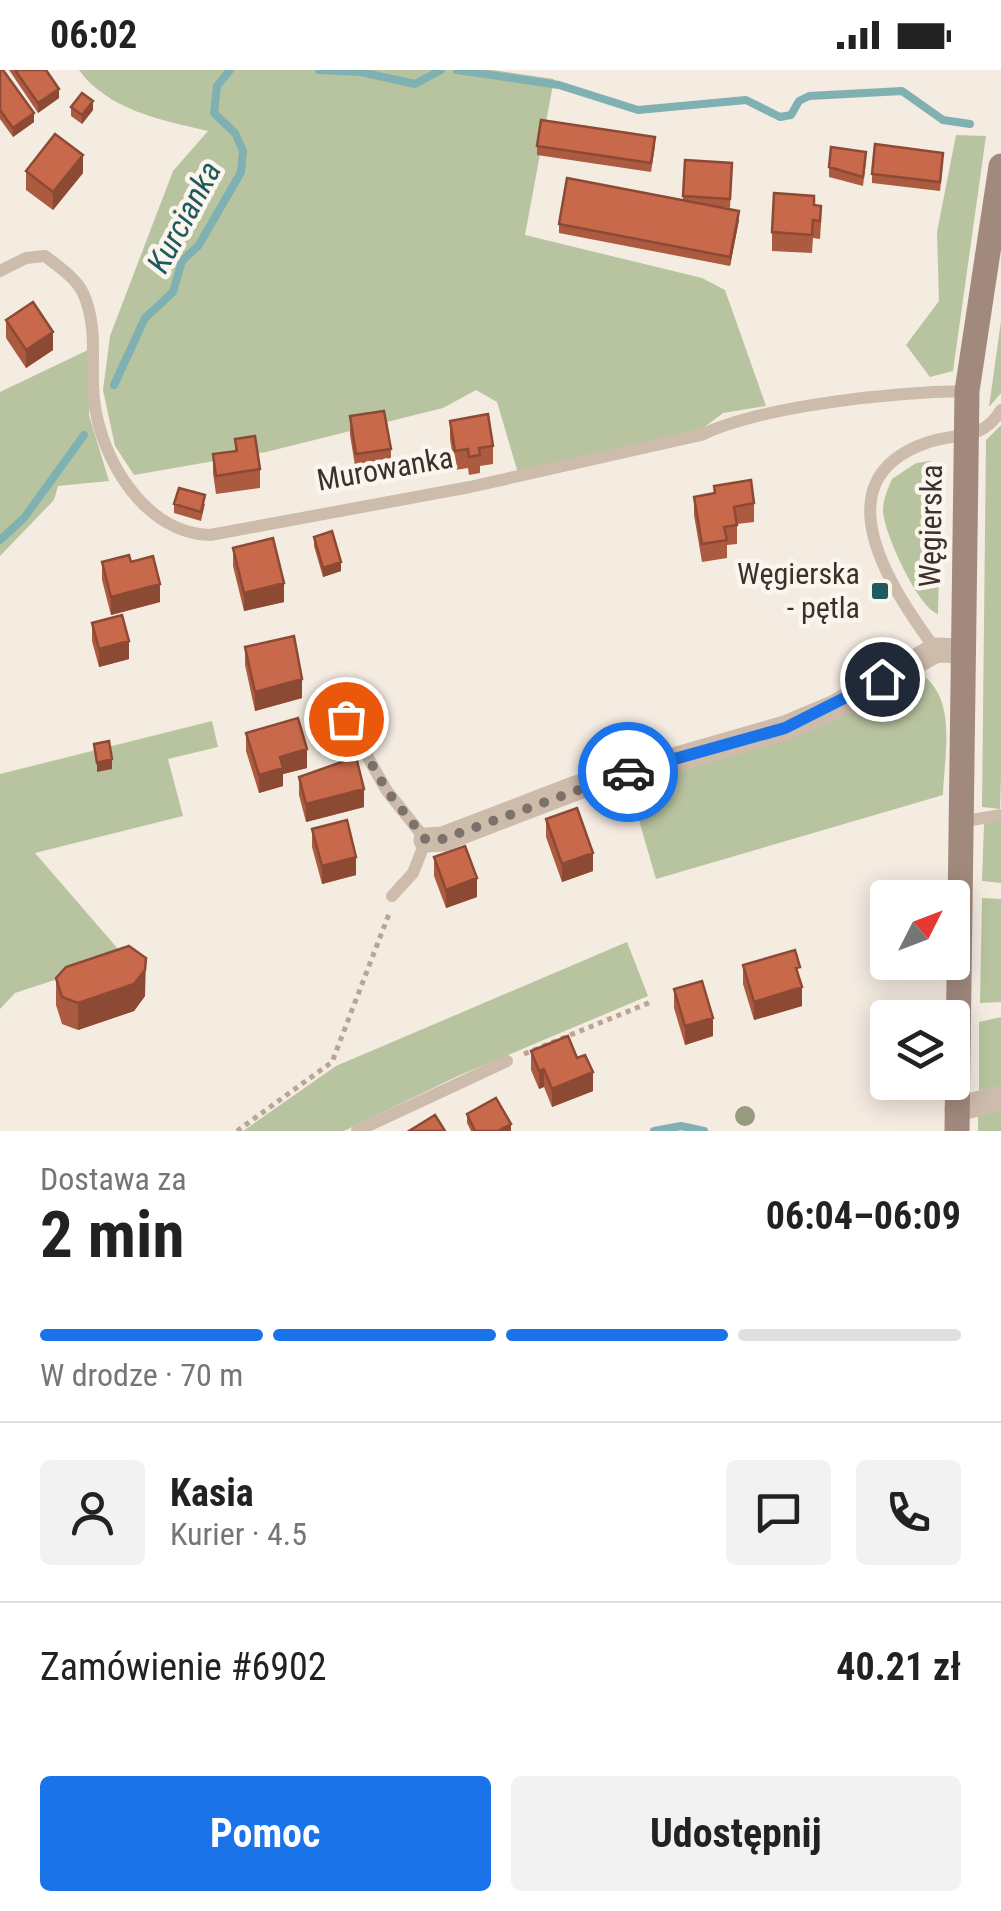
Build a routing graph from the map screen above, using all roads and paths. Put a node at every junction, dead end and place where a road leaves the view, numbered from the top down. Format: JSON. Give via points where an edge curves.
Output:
{"nodes":[{"id":1,"x":1001,"y":166,"type":"edge"},
{"id":2,"x":999,"y":200,"type":"edge"},
{"id":3,"x":0,"y":270,"type":"edge"},
{"id":4,"x":966,"y":390,"type":"junction"},
{"id":5,"x":1001,"y":410,"type":"edge"},
{"id":6,"x":966,"y":437,"type":"junction"},
{"id":7,"x":948,"y":650,"type":"junction"},
{"id":8,"x":346,"y":719,"type":"dead end"},
{"id":9,"x":1001,"y":814,"type":"edge"},
{"id":10,"x":960,"y":822,"type":"junction"},
{"id":11,"x":426,"y":840,"type":"junction"},
{"id":12,"x":392,"y":896,"type":"joint"},
{"id":13,"x":651,"y":1002,"type":"dead end"},
{"id":14,"x":507,"y":1061,"type":"joint"},
{"id":15,"x":1001,"y":1098,"type":"edge"},
{"id":16,"x":957,"y":1120,"type":"edge"},
{"id":17,"x":236,"y":1131,"type":"edge"},
{"id":18,"x":357,"y":1131,"type":"edge"}],
"edges":[{"from":1,"to":2,"type":"main road","name":"Węgierska"},
{"from":2,"to":4,"type":"main road","name":"Węgierska"},
{"from":3,"to":4,"type":"lane","name":"Murowanka","via":[[44,256],[83,290],[94,331],[94,402],[108,452],[151,512],[187,534],[470,487],[702,435],[731,421],[916,391]]},
{"from":4,"to":6,"type":"main road","name":"Węgierska"},
{"from":5,"to":6,"type":"lane","via":[[994,422]]},
{"from":6,"to":7,"type":"main road","name":"Węgierska"},
{"from":6,"to":7,"type":"lane","via":[[927,442],[900,457],[879,480],[868,513],[877,557],[901,602]]},
{"from":7,"to":10,"type":"main road","name":"Węgierska"},
{"from":7,"to":11,"type":"street","via":[[785,728]]},
{"from":8,"to":11,"type":"lane","via":[[387,791]]},
{"from":9,"to":10,"type":"lane"},
{"from":10,"to":16,"type":"main road","name":"Węgierska"},
{"from":11,"to":12,"type":"lane","via":[[413,873]]},
{"from":12,"to":17,"type":"path","via":[[332,1062]]},
{"from":13,"to":14,"type":"path"},
{"from":14,"to":18,"type":"lane"},
{"from":15,"to":16,"type":"street"}]}
